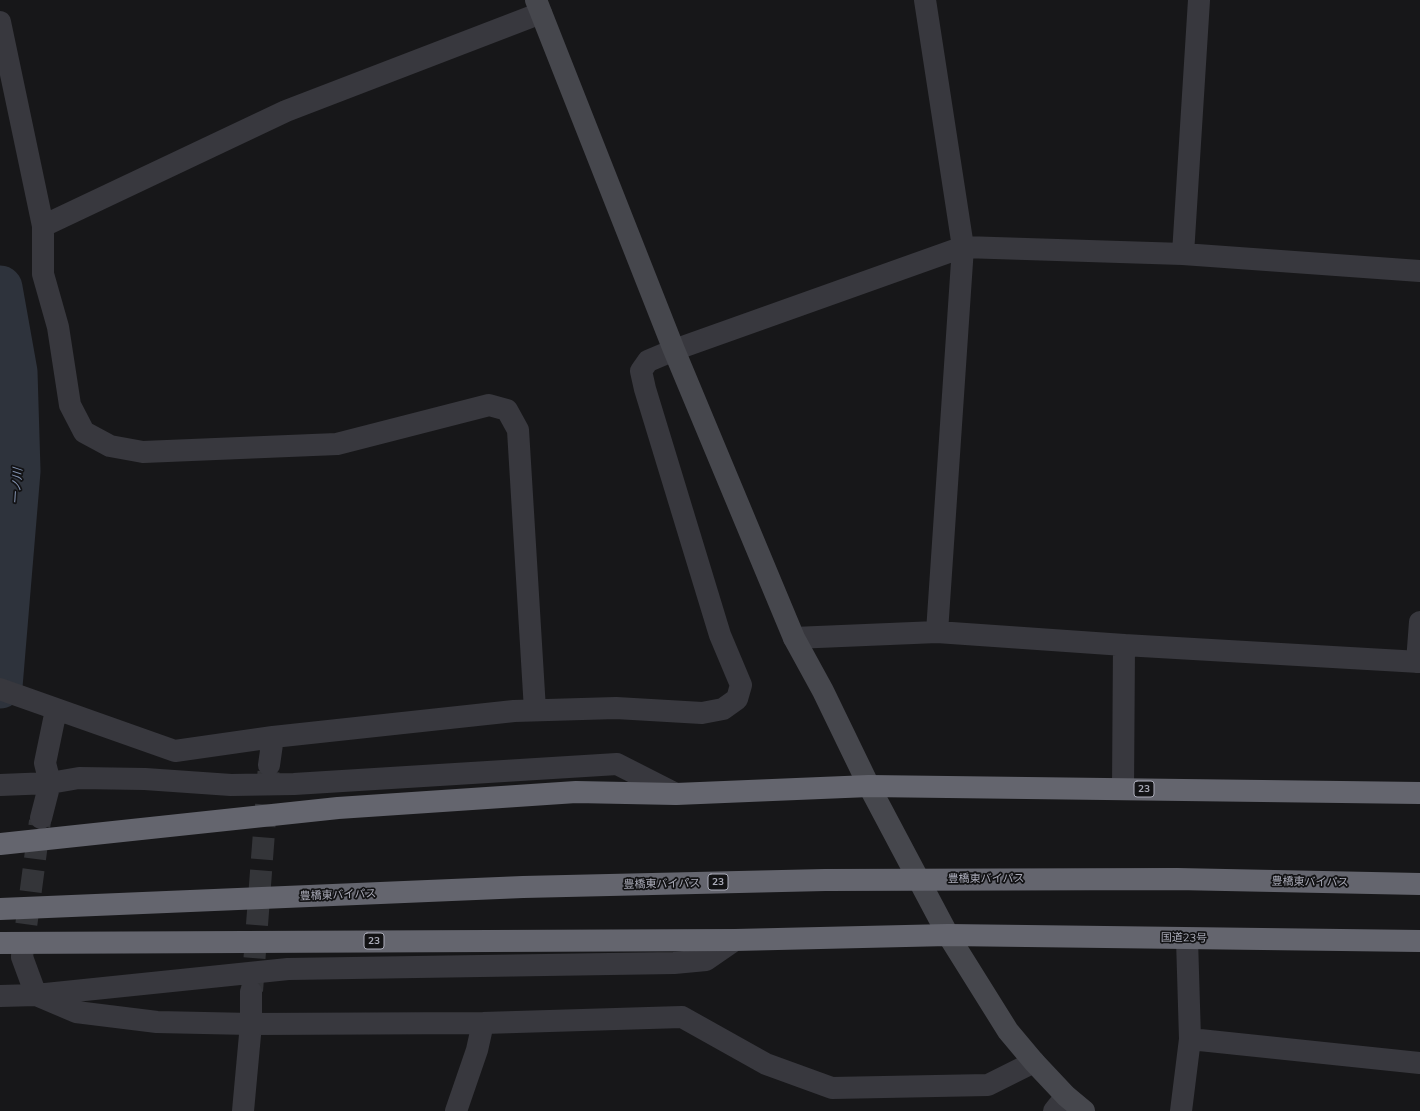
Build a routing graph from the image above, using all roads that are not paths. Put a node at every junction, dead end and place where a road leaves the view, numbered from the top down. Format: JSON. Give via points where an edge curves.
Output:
{"nodes":[{"id":1,"x":925,"y":0,"type":"edge"},
{"id":2,"x":1199,"y":0,"type":"edge"},
{"id":3,"x":538,"y":6,"type":"edge"},
{"id":4,"x":0,"y":22,"type":"edge"},
{"id":5,"x":44,"y":226,"type":"junction"},
{"id":6,"x":963,"y":247,"type":"junction"},
{"id":7,"x":1183,"y":254,"type":"junction"},
{"id":8,"x":1420,"y":271,"type":"edge"},
{"id":9,"x":674,"y":350,"type":"junction"},
{"id":10,"x":1420,"y":622,"type":"edge"},
{"id":11,"x":937,"y":632,"type":"junction"},
{"id":12,"x":794,"y":638,"type":"junction"},
{"id":13,"x":1124,"y":645,"type":"junction"},
{"id":14,"x":1418,"y":662,"type":"edge"},
{"id":15,"x":0,"y":689,"type":"edge"},
{"id":16,"x":49,"y":707,"type":"junction"},
{"id":17,"x":535,"y":710,"type":"junction"},
{"id":18,"x":273,"y":736,"type":"junction"},
{"id":19,"x":269,"y":765,"type":"tunnel mouth"},
{"id":20,"x":41,"y":783,"type":"junction"},
{"id":21,"x":0,"y":785,"type":"edge"},
{"id":22,"x":869,"y":786,"type":"junction"},
{"id":23,"x":1123,"y":789,"type":"junction"},
{"id":24,"x":1420,"y":793,"type":"edge"},
{"id":25,"x":676,"y":794,"type":"junction"},
{"id":26,"x":41,"y":818,"type":"tunnel mouth"},
{"id":27,"x":0,"y":844,"type":"edge"},
{"id":28,"x":1420,"y":884,"type":"edge"},
{"id":29,"x":8,"y":909,"type":"edge"},
{"id":30,"x":948,"y":935,"type":"junction"},
{"id":31,"x":1187,"y":939,"type":"junction"},
{"id":32,"x":735,"y":940,"type":"junction"},
{"id":33,"x":1420,"y":941,"type":"edge"},
{"id":34,"x":12,"y":947,"type":"edge"},
{"id":35,"x":251,"y":992,"type":"tunnel mouth"},
{"id":36,"x":36,"y":995,"type":"junction"},
{"id":37,"x":2,"y":996,"type":"edge"},
{"id":38,"x":483,"y":1023,"type":"junction"},
{"id":39,"x":251,"y":1024,"type":"junction"},
{"id":40,"x":1190,"y":1039,"type":"junction"},
{"id":41,"x":1034,"y":1062,"type":"junction"},
{"id":42,"x":1420,"y":1063,"type":"edge"},
{"id":43,"x":1060,"y":1103,"type":"edge"},
{"id":44,"x":243,"y":1111,"type":"edge"},
{"id":45,"x":456,"y":1111,"type":"edge"},
{"id":46,"x":1084,"y":1111,"type":"edge"},
{"id":47,"x":1181,"y":1111,"type":"edge"}],
"edges":[{"from":1,"to":6,"type":"street"},
{"from":2,"to":7,"type":"street"},
{"from":3,"to":5,"type":"street","via":[[286,110]]},
{"from":3,"to":9,"type":"street"},
{"from":4,"to":5,"type":"street"},
{"from":5,"to":17,"type":"street","via":[[43,274],[58,327],[70,405],[84,432],[110,446],[143,452],[337,444],[489,405],[507,410],[518,430]]},
{"from":6,"to":7,"type":"street"},
{"from":6,"to":9,"type":"street"},
{"from":6,"to":11,"type":"street"},
{"from":7,"to":8,"type":"street"},
{"from":9,"to":12,"type":"street"},
{"from":9,"to":17,"type":"street","via":[[648,361],[641,371],[720,635],[741,685],[737,699],[723,709],[702,713],[616,708]]},
{"from":10,"to":14,"type":"street"},
{"from":11,"to":12,"type":"street"},
{"from":11,"to":13,"type":"street"},
{"from":12,"to":22,"type":"street"},
{"from":13,"to":14,"type":"street"},
{"from":13,"to":23,"type":"street"},
{"from":15,"to":16,"type":"street"},
{"from":16,"to":18,"type":"street","via":[[175,751]]},
{"from":16,"to":20,"type":"street"},
{"from":17,"to":18,"type":"street","via":[[514,710]]},
{"from":18,"to":19,"type":"street"},
{"from":20,"to":21,"type":"street"},
{"from":20,"to":25,"type":"street","via":[[87,778],[231,785],[294,784],[617,764]]},
{"from":20,"to":26,"type":"street"},
{"from":22,"to":23,"type":"highway","number":"23"},
{"from":22,"to":25,"type":"highway","number":"23"},
{"from":22,"to":30,"type":"street"},
{"from":23,"to":24,"type":"highway","number":"23"},
{"from":25,"to":27,"type":"highway","number":"23","via":[[576,792],[338,808]]},
{"from":28,"to":29,"type":"highway","name":"豊橋東バイパス","number":"23","via":[[1177,879],[825,880],[523,887]]},
{"from":30,"to":31,"type":"highway","name":"国道23号","number":"23"},
{"from":30,"to":32,"type":"highway","number":"23"},
{"from":30,"to":41,"type":"street","via":[[1008,1031]]},
{"from":31,"to":33,"type":"highway","name":"国道23号","number":"23"},
{"from":31,"to":40,"type":"street"},
{"from":32,"to":34,"type":"highway","number":"23"},
{"from":32,"to":36,"type":"street","via":[[706,960],[674,963],[288,969]]},
{"from":34,"to":36,"type":"street"},
{"from":35,"to":39,"type":"street"},
{"from":36,"to":37,"type":"street"},
{"from":36,"to":39,"type":"street","via":[[76,1012],[157,1022]]},
{"from":38,"to":39,"type":"street"},
{"from":38,"to":41,"type":"street","via":[[682,1017],[766,1064],[832,1088],[988,1085]]},
{"from":38,"to":45,"type":"street","via":[[477,1050]]},
{"from":39,"to":44,"type":"street"},
{"from":40,"to":42,"type":"street"},
{"from":40,"to":47,"type":"street"},
{"from":41,"to":43,"type":"street"},
{"from":43,"to":46,"type":"street"}]}
